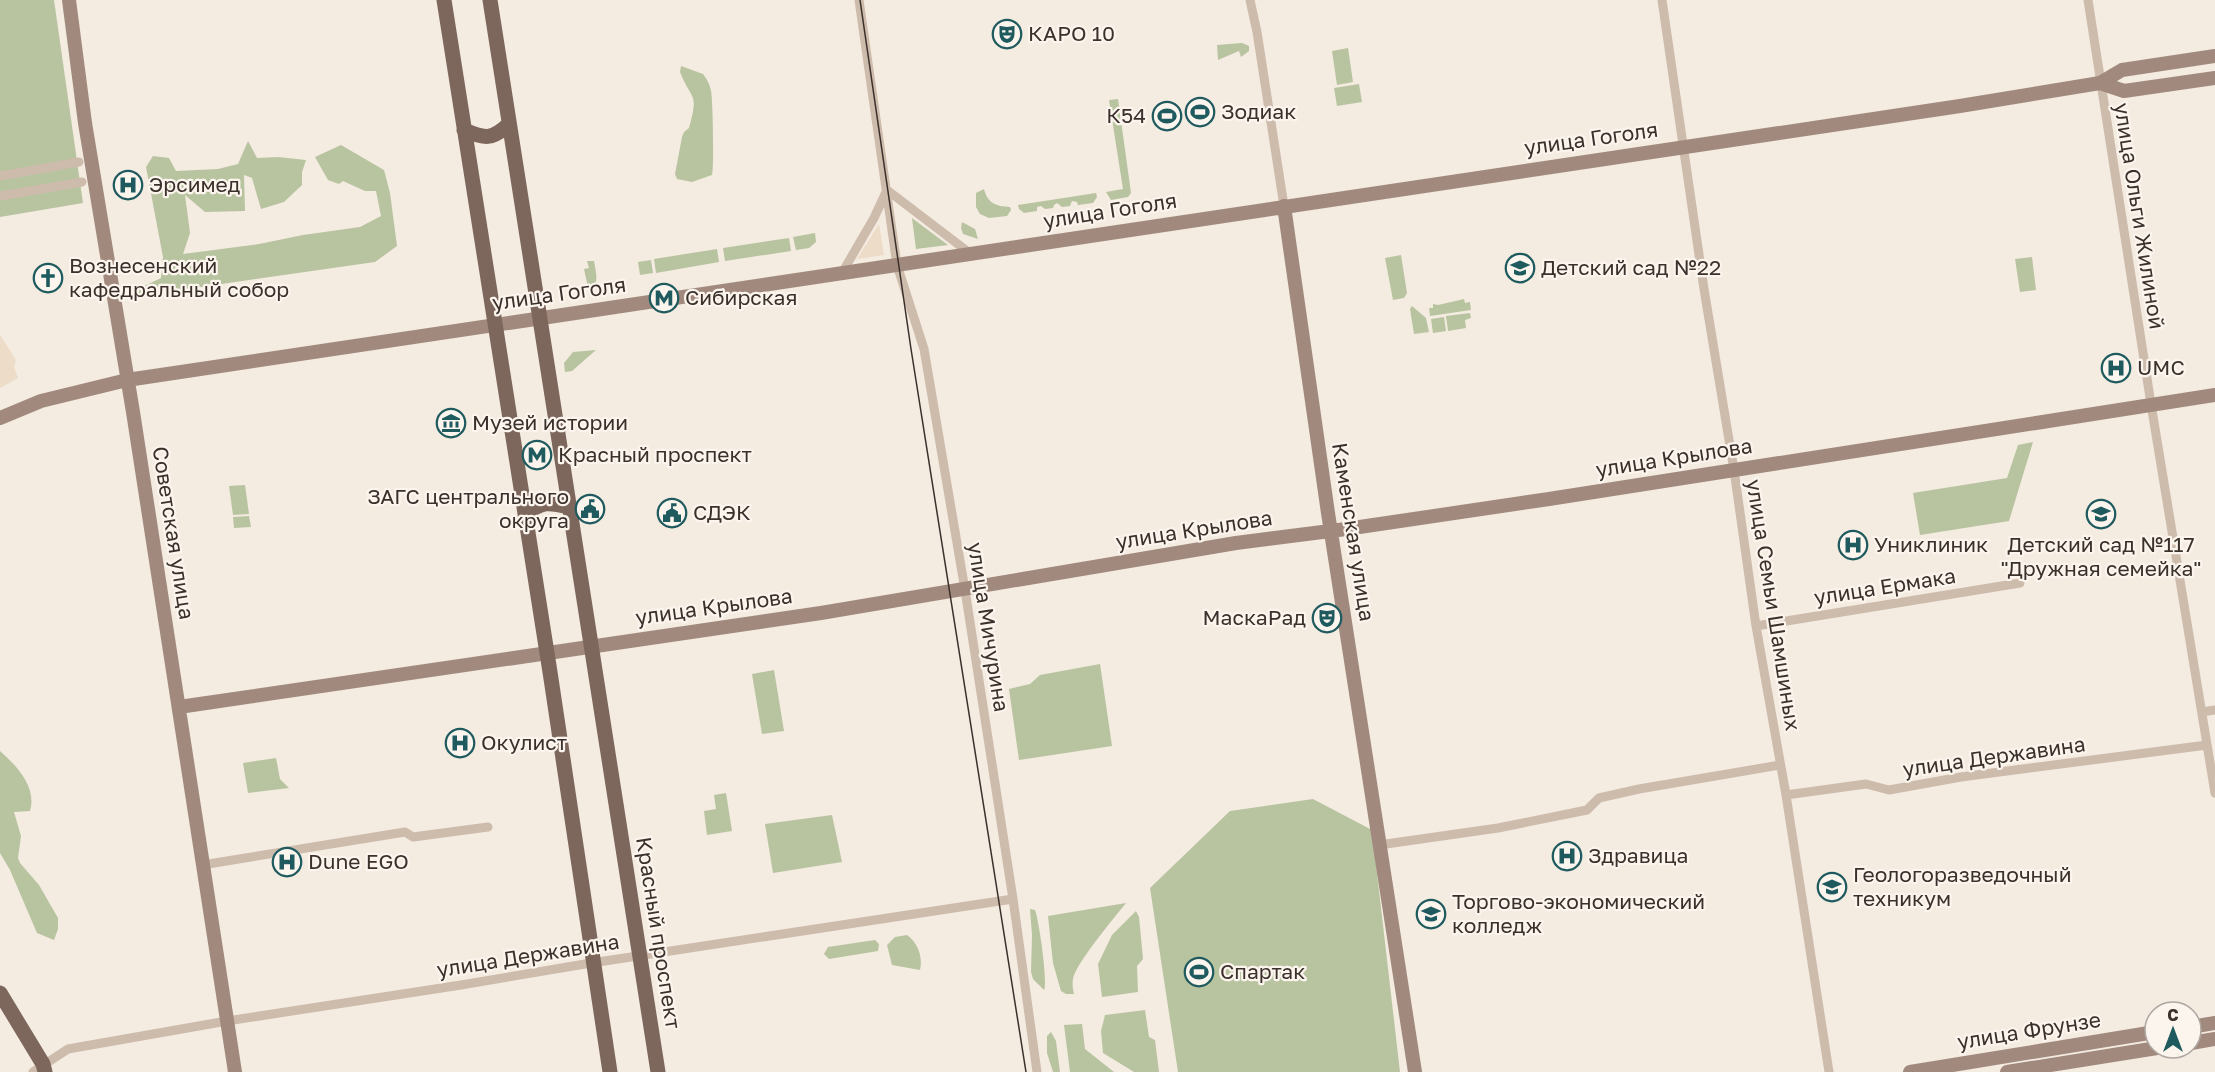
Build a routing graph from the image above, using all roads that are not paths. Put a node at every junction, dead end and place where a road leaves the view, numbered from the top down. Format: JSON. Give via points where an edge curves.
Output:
{"nodes":[{"id":1,"x":69,"y":0,"type":"edge"},
{"id":2,"x":444,"y":0,"type":"edge"},
{"id":3,"x":490,"y":0,"type":"edge"},
{"id":4,"x":859,"y":0,"type":"edge"},
{"id":5,"x":1250,"y":0,"type":"edge"},
{"id":6,"x":1662,"y":0,"type":"edge"},
{"id":7,"x":2088,"y":0,"type":"edge"},
{"id":8,"x":2215,"y":56,"type":"edge"},
{"id":9,"x":2215,"y":78,"type":"edge"},
{"id":10,"x":2100,"y":83,"type":"junction"},
{"id":11,"x":509,"y":124,"type":"junction"},
{"id":12,"x":464,"y":130,"type":"junction"},
{"id":13,"x":1683,"y":147,"type":"junction"},
{"id":14,"x":79,"y":162,"type":"dead end"},
{"id":15,"x":45,"y":168,"type":"junction"},
{"id":16,"x":1,"y":176,"type":"edge"},
{"id":17,"x":82,"y":182,"type":"dead end"},
{"id":18,"x":49,"y":187,"type":"junction"},
{"id":19,"x":887,"y":190,"type":"junction"},
{"id":20,"x":5,"y":195,"type":"edge"},
{"id":21,"x":1284,"y":206,"type":"junction"},
{"id":22,"x":971,"y":254,"type":"junction"},
{"id":23,"x":897,"y":265,"type":"junction"},
{"id":24,"x":842,"y":273,"type":"junction"},
{"id":25,"x":539,"y":318,"type":"junction"},
{"id":26,"x":496,"y":324,"type":"junction"},
{"id":27,"x":127,"y":380,"type":"junction"},
{"id":28,"x":2215,"y":395,"type":"edge"},
{"id":29,"x":2151,"y":404,"type":"junction"},
{"id":30,"x":0,"y":418,"type":"edge"},
{"id":31,"x":1734,"y":470,"type":"junction"},
{"id":32,"x":569,"y":507,"type":"junction"},
{"id":33,"x":525,"y":515,"type":"junction"},
{"id":34,"x":1331,"y":531,"type":"junction"},
{"id":35,"x":2020,"y":583,"type":"dead end"},
{"id":36,"x":965,"y":590,"type":"junction"},
{"id":37,"x":1756,"y":626,"type":"junction"},
{"id":38,"x":591,"y":647,"type":"junction"},
{"id":39,"x":548,"y":654,"type":"junction"},
{"id":40,"x":179,"y":707,"type":"junction"},
{"id":41,"x":2215,"y":710,"type":"edge"},
{"id":42,"x":2202,"y":712,"type":"junction"},
{"id":43,"x":2207,"y":745,"type":"junction"},
{"id":44,"x":1780,"y":765,"type":"junction"},
{"id":45,"x":2215,"y":793,"type":"edge"},
{"id":46,"x":1786,"y":795,"type":"junction"},
{"id":47,"x":488,"y":827,"type":"dead end"},
{"id":48,"x":1379,"y":844,"type":"junction"},
{"id":49,"x":202,"y":865,"type":"junction"},
{"id":50,"x":1013,"y":899,"type":"junction"},
{"id":51,"x":641,"y":956,"type":"junction"},
{"id":52,"x":593,"y":963,"type":"junction"},
{"id":53,"x":0,"y":993,"type":"edge"},
{"id":54,"x":227,"y":1021,"type":"junction"},
{"id":55,"x":2143,"y":1034,"type":"edge"},
{"id":56,"x":2143,"y":1050,"type":"edge"},
{"id":57,"x":40,"y":1069,"type":"edge"},
{"id":58,"x":57,"y":1072,"type":"edge"},
{"id":59,"x":235,"y":1072,"type":"edge"},
{"id":60,"x":610,"y":1072,"type":"edge"},
{"id":61,"x":658,"y":1072,"type":"edge"},
{"id":62,"x":1036,"y":1072,"type":"edge"},
{"id":63,"x":1415,"y":1072,"type":"edge"},
{"id":64,"x":1829,"y":1072,"type":"edge"},
{"id":65,"x":1910,"y":1072,"type":"edge"},
{"id":66,"x":2007,"y":1072,"type":"edge"}],
"edges":[{"from":1,"to":27,"type":"street","name":"Советская улица"},
{"from":2,"to":12,"type":"main road"},
{"from":3,"to":11,"type":"main road","name":"Красный проспект"},
{"from":4,"to":19,"type":"street","name":"улица Мичурина"},
{"from":5,"to":21,"type":"street","name":"Каменская улица"},
{"from":6,"to":13,"type":"street","name":"улица Семьи Шамшиных"},
{"from":7,"to":10,"type":"street","name":"улица Ольги Жилиной"},
{"from":8,"to":10,"type":"street","name":"улица Гоголя","via":[[2121,70]]},
{"from":9,"to":10,"type":"street","name":"улица Гоголя","via":[[2124,91]]},
{"from":10,"to":13,"type":"street","name":"улица Гоголя"},
{"from":10,"to":29,"type":"street","name":"улица Ольги Жилиной"},
{"from":11,"to":12,"type":"main road","via":[[497,135],[481,137]]},
{"from":11,"to":25,"type":"main road","name":"Красный проспект"},
{"from":12,"to":26,"type":"main road"},
{"from":13,"to":21,"type":"street","name":"улица Гоголя"},
{"from":13,"to":31,"type":"street","name":"улица Семьи Шамшиных"},
{"from":14,"to":15,"type":"street"},
{"from":15,"to":16,"type":"street"},
{"from":15,"to":18,"type":"street"},
{"from":16,"to":20,"type":"street"},
{"from":17,"to":18,"type":"street"},
{"from":18,"to":20,"type":"street"},
{"from":19,"to":22,"type":"street"},
{"from":19,"to":23,"type":"street","name":"улица Мичурина"},
{"from":19,"to":24,"type":"street"},
{"from":21,"to":22,"type":"street","name":"улица Гоголя"},
{"from":21,"to":34,"type":"street","name":"Каменская улица"},
{"from":22,"to":23,"type":"street","name":"улица Гоголя"},
{"from":23,"to":24,"type":"street","name":"улица Гоголя"},
{"from":23,"to":36,"type":"street","name":"улица Мичурина","via":[[924,349]]},
{"from":24,"to":25,"type":"street","name":"улица Гоголя"},
{"from":25,"to":26,"type":"street","name":"улица Гоголя"},
{"from":25,"to":32,"type":"main road","name":"Красный проспект"},
{"from":26,"to":27,"type":"street","name":"улица Гоголя"},
{"from":26,"to":33,"type":"main road"},
{"from":27,"to":30,"type":"street","name":"улица Гоголя","via":[[41,401]]},
{"from":27,"to":40,"type":"street","name":"Советская улица"},
{"from":28,"to":29,"type":"street","name":"улица Крылова"},
{"from":29,"to":31,"type":"street","name":"улица Крылова"},
{"from":29,"to":42,"type":"street","name":"улица Ольги Жилиной"},
{"from":31,"to":34,"type":"street","name":"улица Крылова"},
{"from":31,"to":37,"type":"street","name":"улица Семьи Шамшиных"},
{"from":32,"to":33,"type":"main road","via":[[537,505]]},
{"from":32,"to":38,"type":"main road","name":"Красный проспект"},
{"from":33,"to":39,"type":"main road"},
{"from":34,"to":36,"type":"street","name":"улица Крылова","via":[[1236,543]]},
{"from":34,"to":48,"type":"street","name":"Каменская улица"},
{"from":35,"to":37,"type":"street","name":"улица Ермака"},
{"from":36,"to":38,"type":"street","name":"улица Крылова"},
{"from":36,"to":50,"type":"street","name":"улица Мичурина"},
{"from":37,"to":44,"type":"street","name":"улица Семьи Шамшиных"},
{"from":38,"to":39,"type":"street","name":"улица Крылова"},
{"from":38,"to":51,"type":"main road","name":"Красный проспект"},
{"from":39,"to":40,"type":"street","name":"улица Крылова"},
{"from":39,"to":52,"type":"main road"},
{"from":40,"to":49,"type":"street","name":"Советская улица"},
{"from":41,"to":42,"type":"street"},
{"from":42,"to":43,"type":"street","name":"улица Ольги Жилиной"},
{"from":43,"to":45,"type":"street","name":"улица Ольги Жилиной"},
{"from":43,"to":46,"type":"street","name":"улица Державина","via":[[1889,790],[1866,784]]},
{"from":44,"to":46,"type":"street","name":"улица Семьи Шамшиных"},
{"from":44,"to":48,"type":"street","via":[[1639,789],[1599,798],[1587,810],[1498,828]]},
{"from":46,"to":64,"type":"street","name":"улица Семьи Шамшиных"},
{"from":47,"to":49,"type":"street","via":[[413,837],[405,832]]},
{"from":48,"to":63,"type":"street","name":"Каменская улица"},
{"from":49,"to":54,"type":"street","name":"Советская улица"},
{"from":50,"to":51,"type":"street","name":"улица Державина"},
{"from":50,"to":62,"type":"street","name":"улица Мичурина"},
{"from":51,"to":52,"type":"street","name":"улица Державина"},
{"from":51,"to":61,"type":"main road","name":"Красный проспект"},
{"from":52,"to":54,"type":"street","name":"улица Державина"},
{"from":52,"to":60,"type":"main road"},
{"from":53,"to":57,"type":"main road"},
{"from":54,"to":57,"type":"street","name":"улица Державина","via":[[68,1049]]},
{"from":54,"to":59,"type":"street","name":"Советская улица"},
{"from":55,"to":65,"type":"street","name":"улица Фрунзе"},
{"from":56,"to":66,"type":"street","name":"улица Фрунзе"},
{"from":57,"to":58,"type":"main road"}]}
